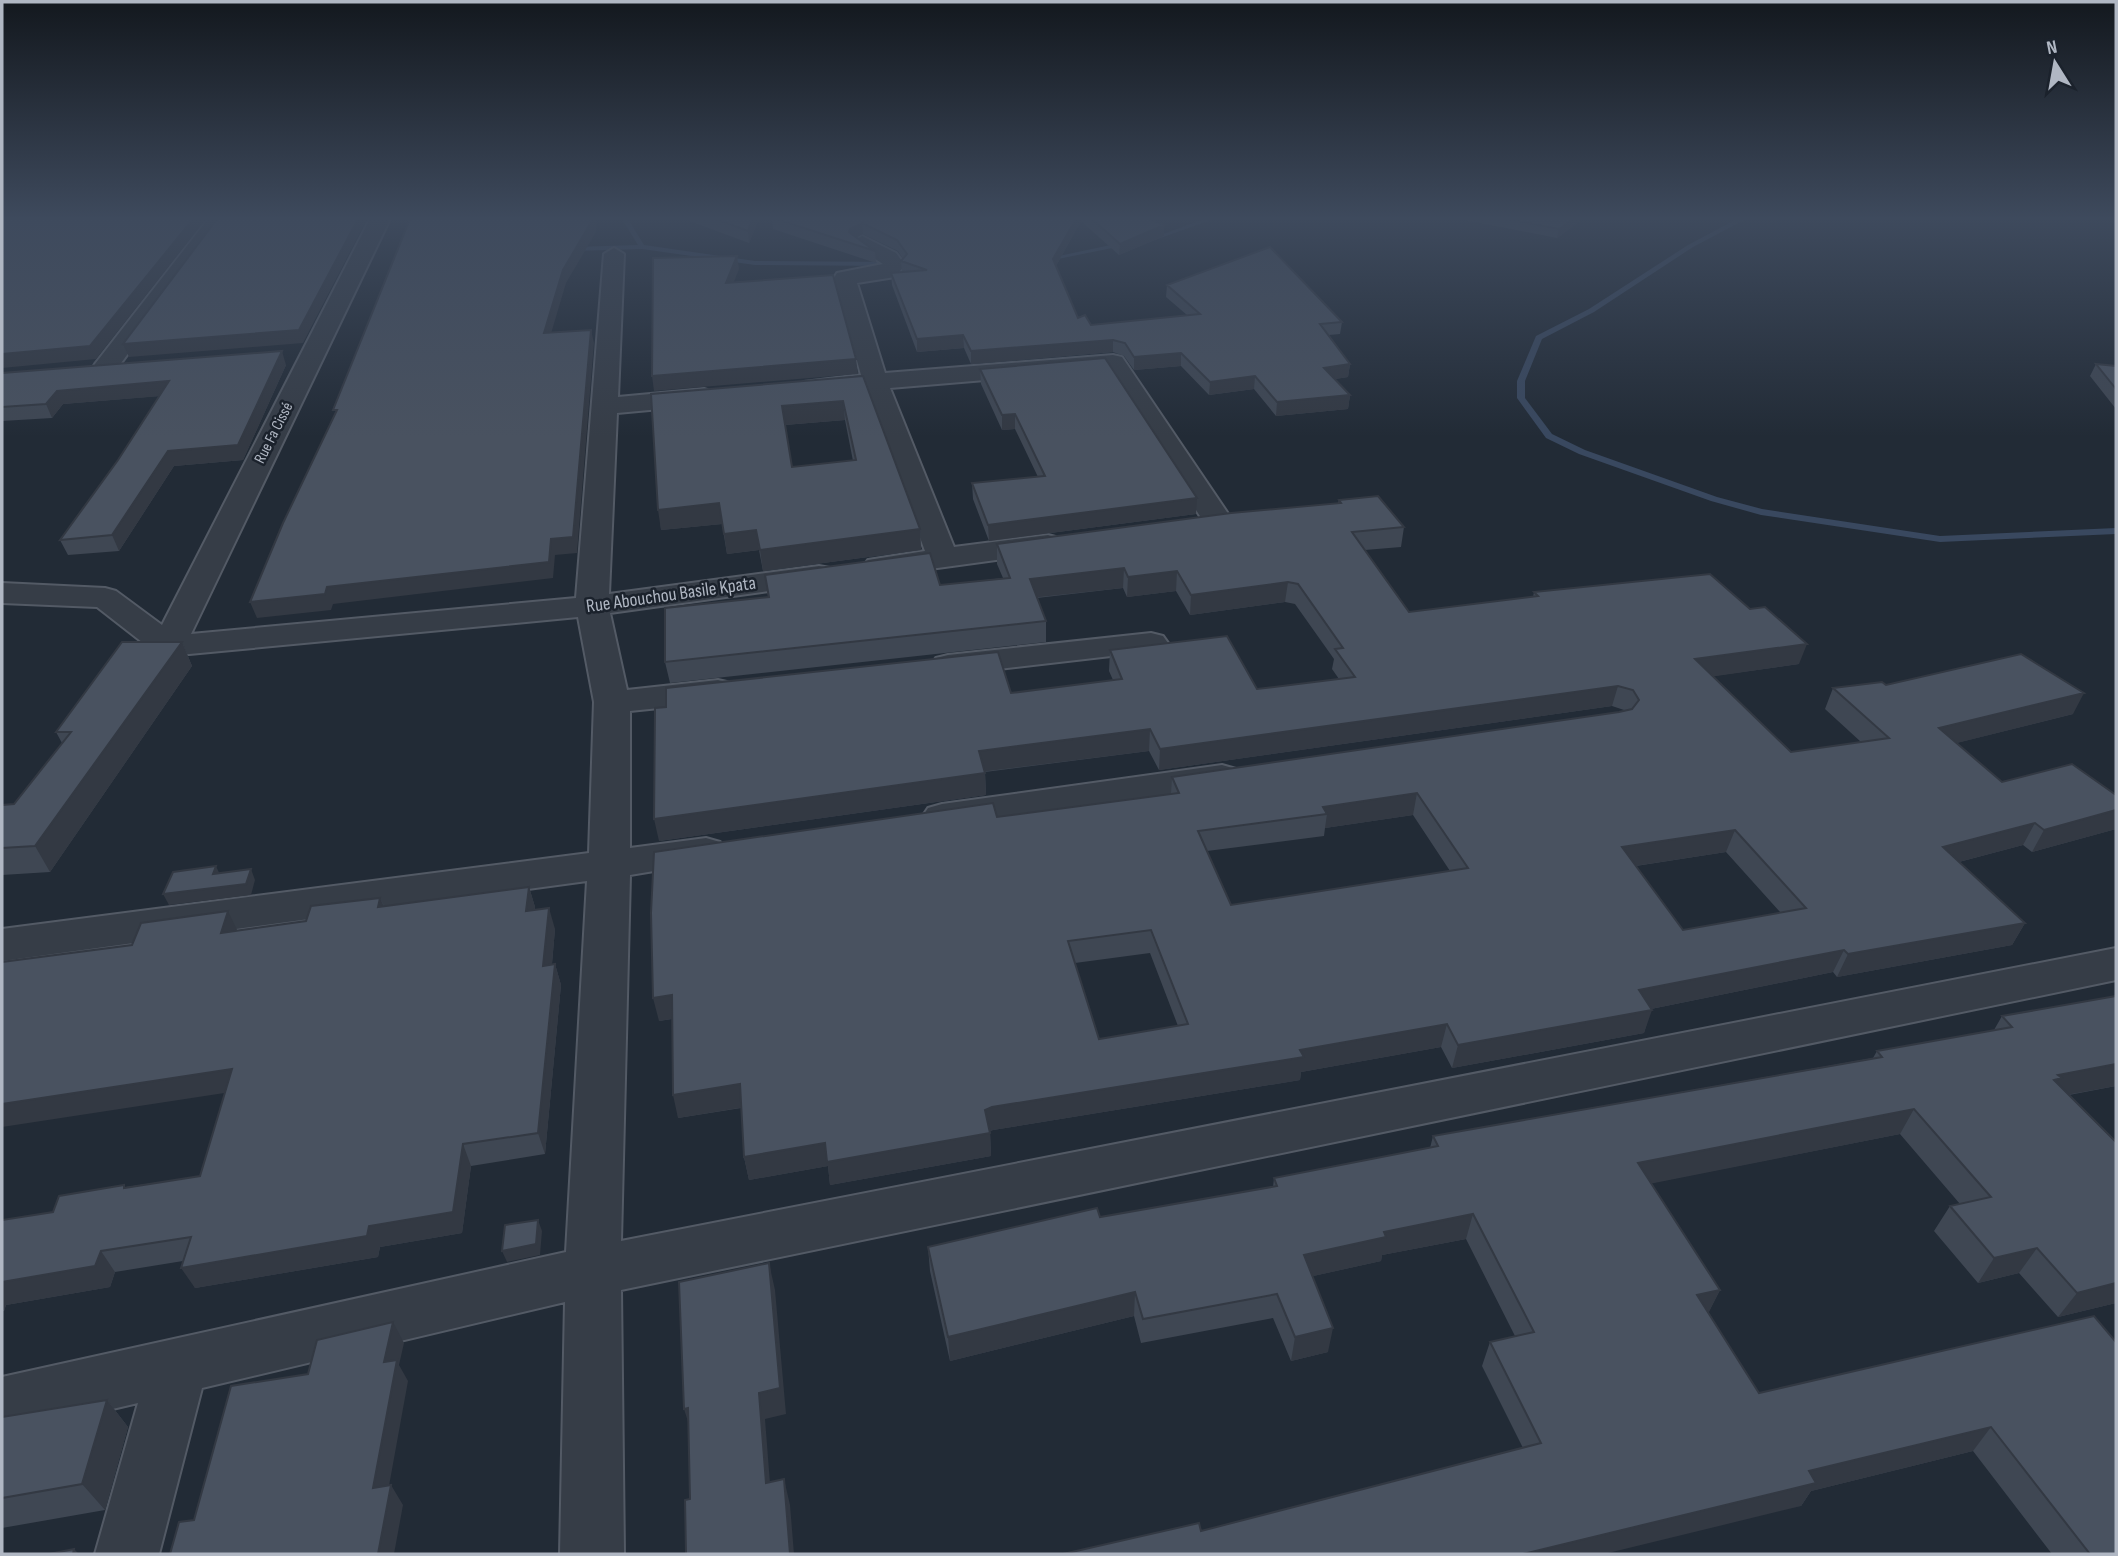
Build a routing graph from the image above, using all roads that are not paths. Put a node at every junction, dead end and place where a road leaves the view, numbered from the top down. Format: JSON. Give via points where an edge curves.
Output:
{"nodes":[{"id":1,"x":163,"y":292,"type":"edge"},
{"id":2,"x":338,"y":292,"type":"edge"},
{"id":3,"x":612,"y":292,"type":"edge"},
{"id":4,"x":849,"y":292,"type":"edge"},
{"id":5,"x":131,"y":367,"type":"edge"},
{"id":6,"x":104,"y":369,"type":"junction"},
{"id":7,"x":79,"y":371,"type":"edge"},
{"id":8,"x":875,"y":381,"type":"junction"},
{"id":9,"x":794,"y":388,"type":"edge"},
{"id":10,"x":727,"y":395,"type":"edge"},
{"id":11,"x":606,"y":406,"type":"junction"},
{"id":12,"x":1218,"y":521,"type":"edge"},
{"id":13,"x":1080,"y":540,"type":"edge"},
{"id":14,"x":943,"y":558,"type":"junction"},
{"id":15,"x":2,"y":593,"type":"edge"},
{"id":16,"x":592,"y":606,"type":"junction"},
{"id":17,"x":1151,"y":643,"type":"edge"},
{"id":18,"x":168,"y":646,"type":"junction"},
{"id":19,"x":916,"y":669,"type":"edge"},
{"id":20,"x":750,"y":687,"type":"edge"},
{"id":21,"x":612,"y":702,"type":"junction"},
{"id":22,"x":1255,"y":772,"type":"edge"},
{"id":23,"x":912,"y":821,"type":"edge"},
{"id":24,"x":747,"y":845,"type":"edge"},
{"id":25,"x":610,"y":865,"type":"junction"},
{"id":26,"x":2,"y":945,"type":"edge"},
{"id":27,"x":2116,"y":964,"type":"edge"},
{"id":28,"x":593,"y":1271,"type":"junction"},
{"id":29,"x":178,"y":1366,"type":"junction"},
{"id":30,"x":2,"y":1406,"type":"edge"},
{"id":31,"x":127,"y":1554,"type":"edge"},
{"id":32,"x":592,"y":1554,"type":"edge"}],
"edges":[{"from":1,"to":6,"type":"street"},
{"from":2,"to":18,"type":"street","name":"Rue Fa Cissé","via":[[302,353]]},
{"from":3,"to":11,"type":"street"},
{"from":4,"to":8,"type":"street"},
{"from":5,"to":6,"type":"street"},
{"from":6,"to":7,"type":"street"},
{"from":8,"to":9,"type":"street"},
{"from":8,"to":12,"type":"street","via":[[1113,362]]},
{"from":8,"to":14,"type":"street"},
{"from":10,"to":11,"type":"street"},
{"from":11,"to":16,"type":"street"},
{"from":13,"to":14,"type":"street","name":"Rue Abouchou Basile Kpata"},
{"from":14,"to":16,"type":"street","name":"Rue Abouchou Basile Kpata"},
{"from":15,"to":18,"type":"street","via":[[106,598]]},
{"from":16,"to":18,"type":"street","name":"Rue Abouchou Basile Kpata"},
{"from":16,"to":21,"type":"street"},
{"from":17,"to":19,"type":"street"},
{"from":20,"to":21,"type":"street"},
{"from":21,"to":25,"type":"street"},
{"from":22,"to":23,"type":"street"},
{"from":24,"to":25,"type":"street"},
{"from":25,"to":26,"type":"street"},
{"from":25,"to":28,"type":"street"},
{"from":27,"to":28,"type":"street"},
{"from":28,"to":29,"type":"street"},
{"from":28,"to":32,"type":"street"},
{"from":29,"to":30,"type":"street"},
{"from":29,"to":31,"type":"street"}]}
